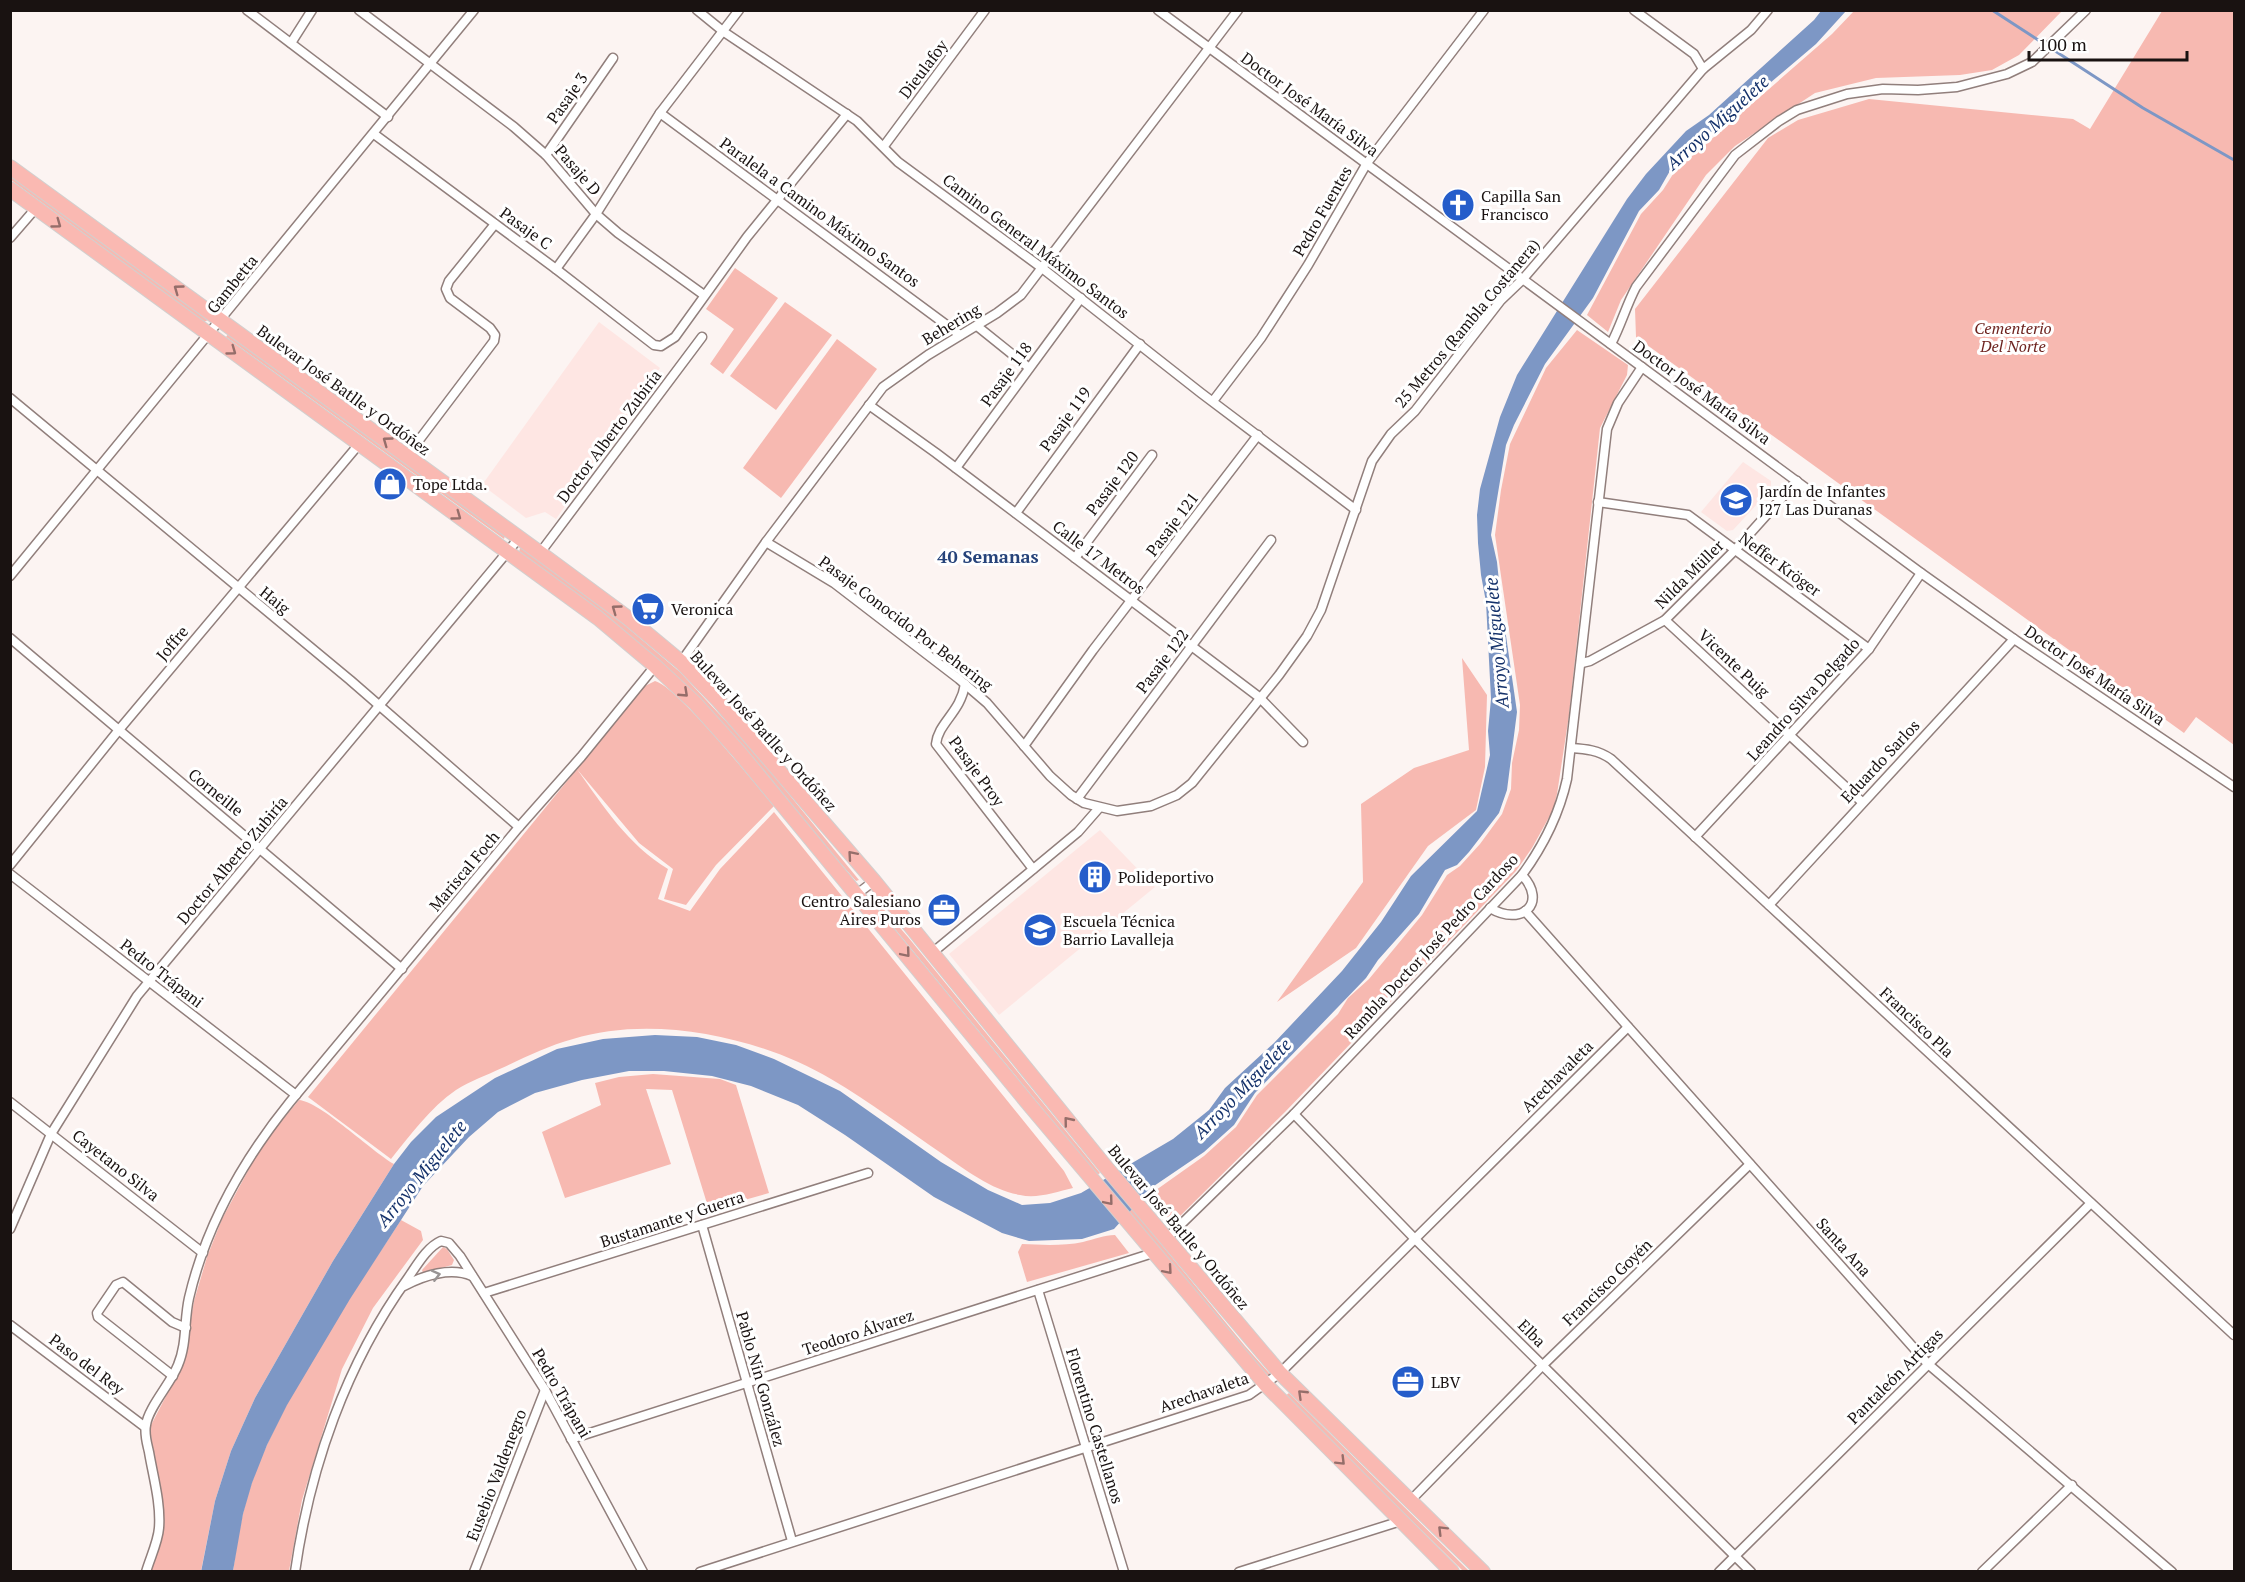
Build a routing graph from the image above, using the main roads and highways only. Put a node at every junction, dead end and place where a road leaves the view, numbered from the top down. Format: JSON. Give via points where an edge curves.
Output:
{"nodes":[{"id":1,"x":10,"y":166,"type":"edge"},
{"id":2,"x":10,"y":189,"type":"edge"},
{"id":3,"x":1452,"y":1572,"type":"edge"},
{"id":4,"x":1483,"y":1572,"type":"edge"}],
"edges":[{"from":4,"to":1,"type":"main road","name":"Bulevar José Batlle y Ordóñez","one_way":true,"via":[[1280,1373],[1105,1166],[874,881],[681,662],[628,618]]},
{"from":2,"to":3,"type":"main road","name":"Bulevar José Batlle y Ordóñez","one_way":true,"via":[[598,618],[695,703],[1266,1385]]}]}
